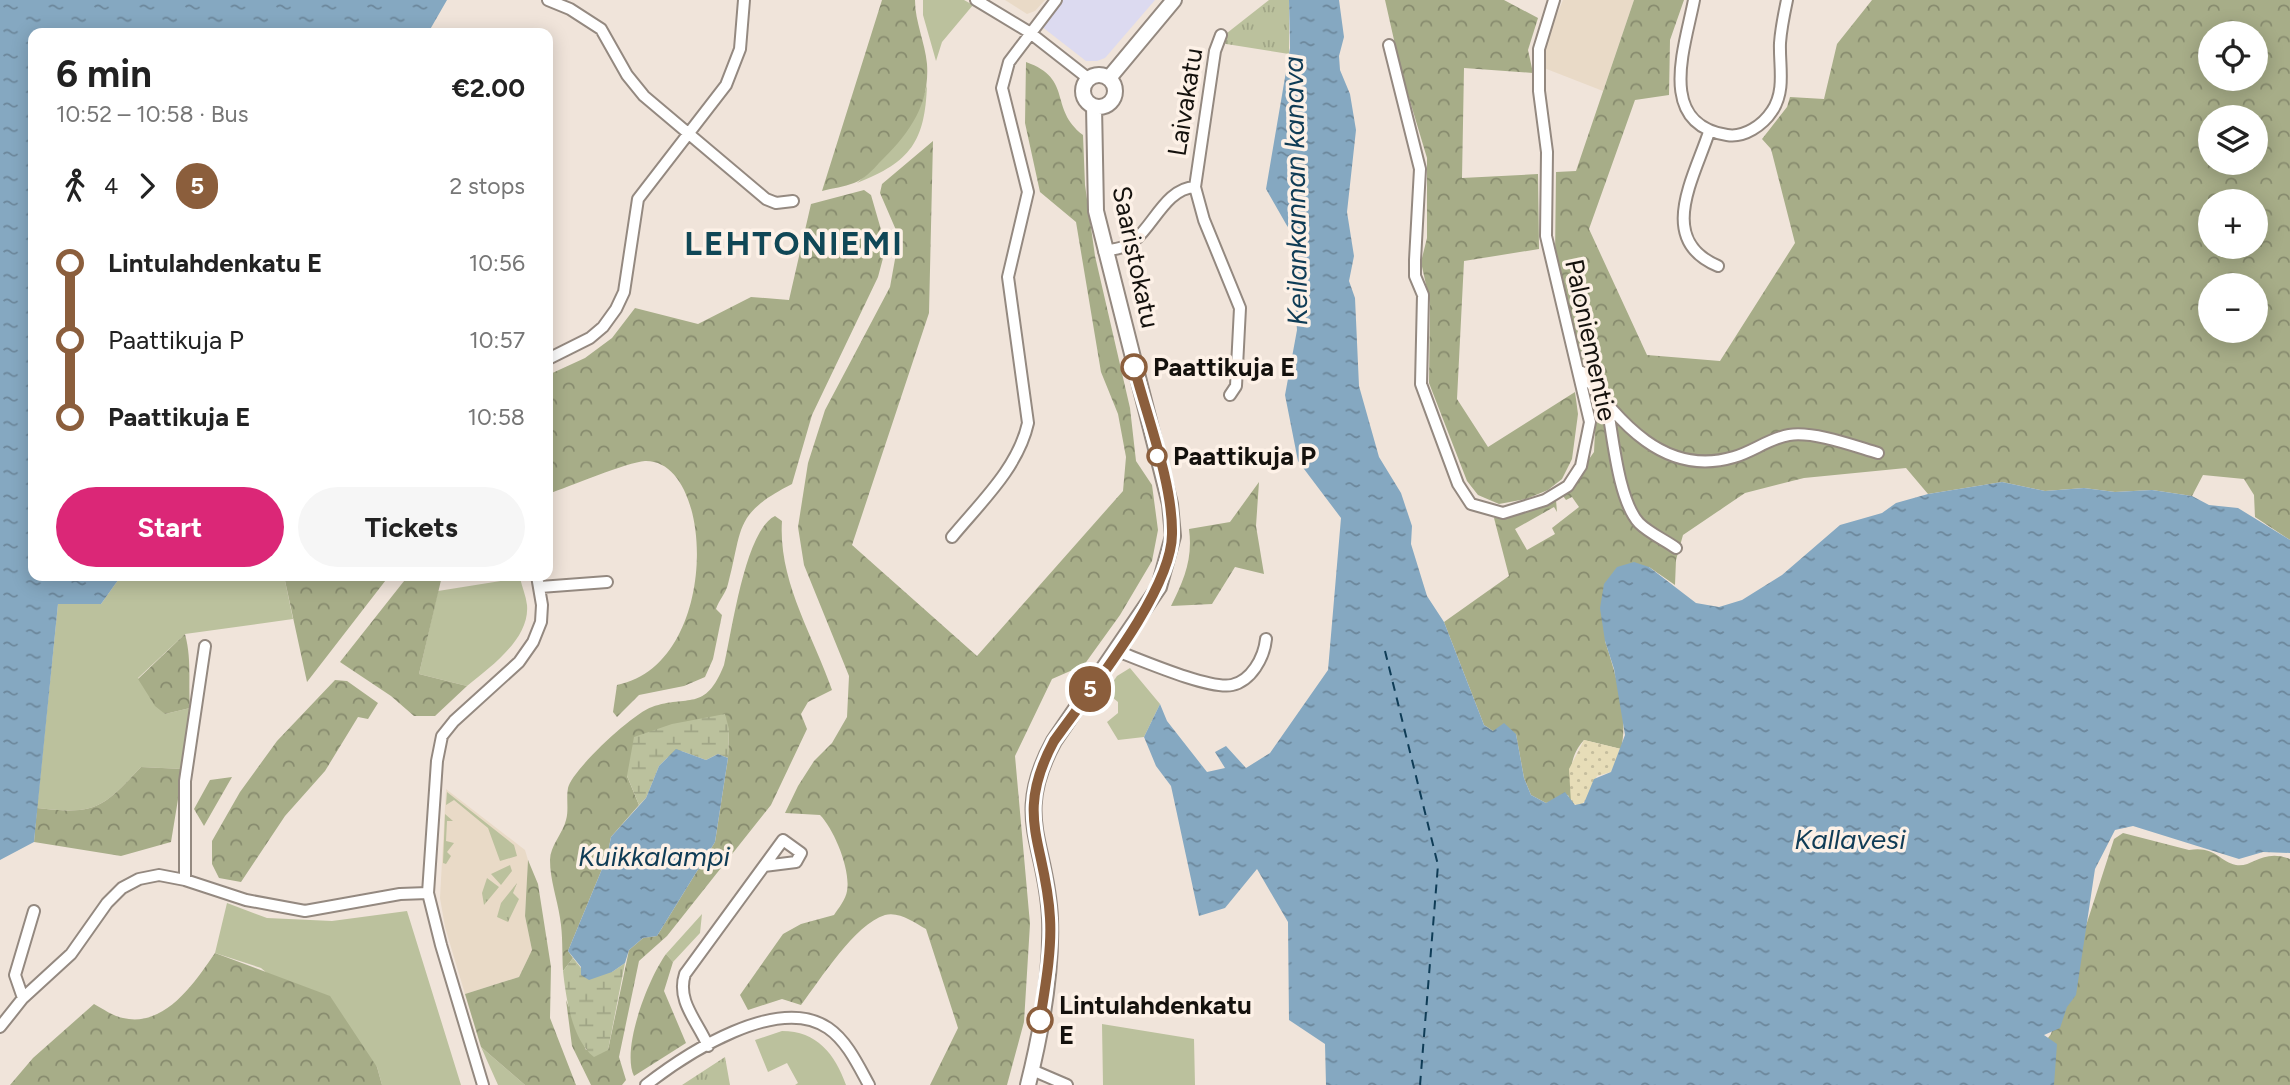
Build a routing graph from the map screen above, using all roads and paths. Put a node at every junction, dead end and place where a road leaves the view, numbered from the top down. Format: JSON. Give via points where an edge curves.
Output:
{"nodes":[{"id":1,"x":548,"y":0,"type":"edge"},
{"id":2,"x":744,"y":0,"type":"edge"},
{"id":3,"x":976,"y":0,"type":"edge"},
{"id":4,"x":1056,"y":0,"type":"edge"},
{"id":5,"x":1174,"y":0,"type":"edge"},
{"id":6,"x":1554,"y":0,"type":"edge"},
{"id":7,"x":1693,"y":0,"type":"edge"},
{"id":8,"x":1787,"y":0,"type":"edge"},
{"id":9,"x":1029,"y":32,"type":"junction"},
{"id":10,"x":1221,"y":35,"type":"dead end"},
{"id":11,"x":1388,"y":45,"type":"dead end"},
{"id":12,"x":1109,"y":78,"type":"junction"},
{"id":13,"x":1089,"y":79,"type":"junction"},
{"id":14,"x":1094,"y":106,"type":"junction"},
{"id":15,"x":688,"y":132,"type":"junction"},
{"id":16,"x":1709,"y":132,"type":"junction"},
{"id":17,"x":1195,"y":187,"type":"junction"},
{"id":18,"x":793,"y":201,"type":"dead end"},
{"id":19,"x":1104,"y":251,"type":"junction"},
{"id":20,"x":1718,"y":266,"type":"dead end"},
{"id":21,"x":553,"y":356,"type":"edge"},
{"id":22,"x":1578,"y":367,"type":"junction"},
{"id":23,"x":1230,"y":395,"type":"dead end"},
{"id":24,"x":1607,"y":405,"type":"junction"},
{"id":25,"x":1878,"y":453,"type":"dead end"},
{"id":26,"x":952,"y":537,"type":"dead end"},
{"id":27,"x":1676,"y":548,"type":"dead end"},
{"id":28,"x":539,"y":581,"type":"edge"},
{"id":29,"x":607,"y":582,"type":"dead end"},
{"id":30,"x":1266,"y":639,"type":"dead end"},
{"id":31,"x":205,"y":646,"type":"dead end"},
{"id":32,"x":1117,"y":651,"type":"junction"},
{"id":33,"x":764,"y":866,"type":"dead end"},
{"id":34,"x":185,"y":880,"type":"junction"},
{"id":35,"x":428,"y":893,"type":"junction"},
{"id":36,"x":34,"y":911,"type":"dead end"},
{"id":37,"x":23,"y":998,"type":"junction"},
{"id":38,"x":0,"y":1027,"type":"edge"},
{"id":39,"x":708,"y":1046,"type":"junction"},
{"id":40,"x":1031,"y":1070,"type":"junction"},
{"id":41,"x":483,"y":1085,"type":"edge"},
{"id":42,"x":646,"y":1085,"type":"edge"},
{"id":43,"x":869,"y":1085,"type":"edge"},
{"id":44,"x":1028,"y":1085,"type":"edge"},
{"id":45,"x":1067,"y":1085,"type":"edge"}],
"edges":[{"from":1,"to":15,"type":"street","via":[[601,29],[644,96]]},
{"from":2,"to":15,"type":"street","via":[[740,49],[733,70]]},
{"from":3,"to":9,"type":"street"},
{"from":4,"to":9,"type":"street"},
{"from":5,"to":12,"type":"main road"},
{"from":6,"to":22,"type":"street","name":"Paloniementie","via":[[1539,49],[1546,236]]},
{"from":7,"to":16,"type":"street","via":[[1678,81],[1685,107]]},
{"from":8,"to":16,"type":"street","via":[[1781,30],[1781,90],[1773,111],[1747,132],[1732,136]]},
{"from":9,"to":13,"type":"street"},
{"from":9,"to":26,"type":"street","via":[[1009,62],[1002,88],[1028,192],[1008,277],[1028,424],[1013,463]]},
{"from":10,"to":17,"type":"street","name":"Laivakatu"},
{"from":11,"to":22,"type":"street","name":"Paloniementie","via":[[1420,169],[1415,276],[1423,295],[1422,384],[1454,474],[1471,504],[1503,513],[1545,500],[1568,486],[1581,466],[1590,422]]},
{"from":12,"to":13,"type":"main road"},
{"from":12,"to":14,"type":"main road","via":[[1114,98],[1103,107]]},
{"from":13,"to":14,"type":"main road","via":[[1083,92]]},
{"from":14,"to":19,"type":"main road","name":"Saaristokatu","via":[[1096,211]]},
{"from":15,"to":18,"type":"street","via":[[766,199]]},
{"from":15,"to":21,"type":"street","via":[[638,199],[624,292],[616,309],[590,338]]},
{"from":16,"to":20,"type":"street","via":[[1682,210],[1682,227],[1706,261]]},
{"from":17,"to":19,"type":"street","name":"Laivakatu","via":[[1176,192],[1135,241]]},
{"from":17,"to":23,"type":"street","via":[[1240,308],[1236,386]]},
{"from":19,"to":32,"type":"main road","name":"Saaristokatu","via":[[1170,504],[1173,536],[1158,587]]},
{"from":22,"to":24,"type":"street"},
{"from":24,"to":25,"type":"street","via":[[1641,439],[1666,454],[1701,460],[1732,458],[1790,435],[1832,440]]},
{"from":24,"to":27,"type":"street","via":[[1632,511],[1640,523]]},
{"from":28,"to":29,"type":"street"},
{"from":28,"to":35,"type":"street","via":[[541,622],[526,654],[442,736]]},
{"from":30,"to":32,"type":"street","via":[[1258,664],[1244,679],[1223,686]]},
{"from":31,"to":34,"type":"street","via":[[185,781]]},
{"from":32,"to":40,"type":"main road","name":"Saaristokatu","via":[[1054,741],[1033,792],[1032,816],[1050,919],[1044,995]]},
{"from":33,"to":39,"type":"street","via":[[683,981],[681,992]]},
{"from":34,"to":35,"type":"street","via":[[246,900],[305,911]]},
{"from":34,"to":37,"type":"street","via":[[159,875],[122,888],[71,954]]},
{"from":35,"to":41,"type":"street"},
{"from":36,"to":37,"type":"street","via":[[15,975]]},
{"from":37,"to":38,"type":"street"},
{"from":39,"to":42,"type":"street"},
{"from":39,"to":43,"type":"street","via":[[768,1019],[799,1016],[830,1029],[847,1046]]},
{"from":40,"to":44,"type":"main road","name":"Saaristokatu"},
{"from":40,"to":45,"type":"street"}]}
